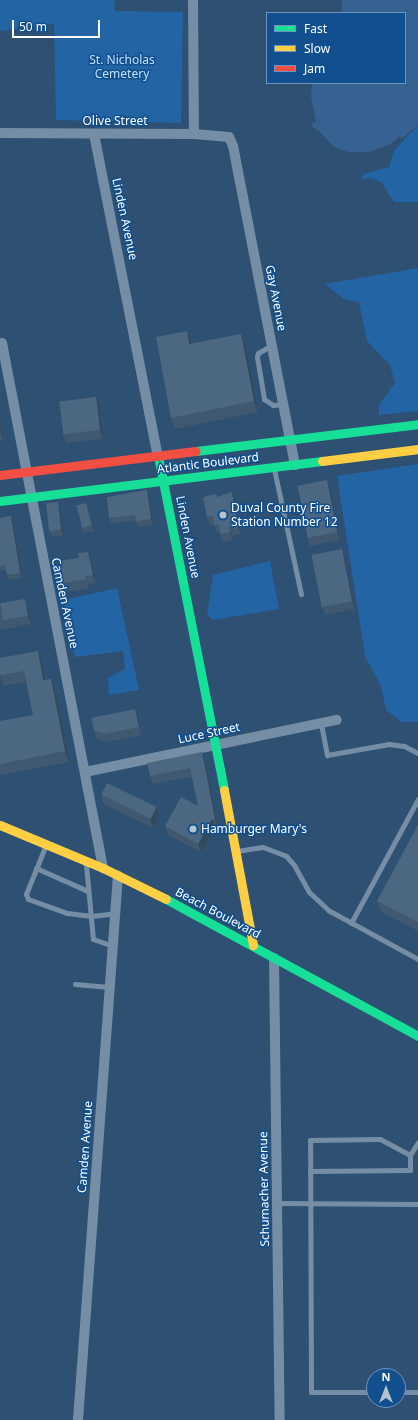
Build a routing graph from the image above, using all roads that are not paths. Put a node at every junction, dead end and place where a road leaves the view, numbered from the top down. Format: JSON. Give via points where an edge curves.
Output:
{"nodes":[{"id":1,"x":193,"y":0,"type":"edge"},
{"id":2,"x":0,"y":133,"type":"edge"},
{"id":3,"x":94,"y":134,"type":"junction"},
{"id":4,"x":194,"y":134,"type":"junction"},
{"id":5,"x":229,"y":137,"type":"joint"},
{"id":6,"x":2,"y":343,"type":"dead end"},
{"id":7,"x":272,"y":345,"type":"junction"},
{"id":8,"x":284,"y":404,"type":"junction"},
{"id":9,"x":418,"y":424,"type":"edge"},
{"id":10,"x":291,"y":440,"type":"junction"},
{"id":11,"x":418,"y":450,"type":"edge"},
{"id":12,"x":158,"y":456,"type":"junction"},
{"id":13,"x":295,"y":465,"type":"junction"},
{"id":14,"x":274,"y":468,"type":"junction"},
{"id":15,"x":26,"y":472,"type":"junction"},
{"id":16,"x":0,"y":475,"type":"edge"},
{"id":17,"x":163,"y":480,"type":"junction"},
{"id":18,"x":31,"y":497,"type":"junction"},
{"id":19,"x":0,"y":501,"type":"edge"},
{"id":20,"x":301,"y":594,"type":"dead end"},
{"id":21,"x":337,"y":720,"type":"dead end"},
{"id":22,"x":321,"y":724,"type":"junction"},
{"id":23,"x":216,"y":745,"type":"junction"},
{"id":24,"x":418,"y":753,"type":"edge"},
{"id":25,"x":85,"y":772,"type":"junction"},
{"id":26,"x":418,"y":799,"type":"edge"},
{"id":27,"x":0,"y":825,"type":"edge"},
{"id":28,"x":46,"y":843,"type":"junction"},
{"id":29,"x":236,"y":851,"type":"junction"},
{"id":30,"x":86,"y":861,"type":"junction"},
{"id":31,"x":36,"y":868,"type":"junction"},
{"id":32,"x":103,"y":868,"type":"junction"},
{"id":33,"x":118,"y":875,"type":"junction"},
{"id":34,"x":88,"y":891,"type":"junction"},
{"id":35,"x":115,"y":913,"type":"junction"},
{"id":36,"x":92,"y":916,"type":"junction"},
{"id":37,"x":351,"y":923,"type":"junction"},
{"id":38,"x":253,"y":945,"type":"junction"},
{"id":39,"x":113,"y":946,"type":"junction"},
{"id":40,"x":274,"y":958,"type":"junction"},
{"id":41,"x":418,"y":959,"type":"edge"},
{"id":42,"x":75,"y":984,"type":"dead end"},
{"id":43,"x":110,"y":987,"type":"junction"},
{"id":44,"x":418,"y":1036,"type":"edge"},
{"id":45,"x":418,"y":1142,"type":"edge"},
{"id":46,"x":410,"y":1155,"type":"junction"},
{"id":47,"x":310,"y":1170,"type":"junction"},
{"id":48,"x":277,"y":1203,"type":"junction"},
{"id":49,"x":310,"y":1203,"type":"junction"},
{"id":50,"x":418,"y":1204,"type":"edge"},
{"id":51,"x":366,"y":1392,"type":"edge"},
{"id":52,"x":406,"y":1392,"type":"edge"},
{"id":53,"x":418,"y":1392,"type":"edge"},
{"id":54,"x":78,"y":1420,"type":"edge"},
{"id":55,"x":280,"y":1420,"type":"edge"}],
"edges":[{"from":1,"to":4,"type":"street"},
{"from":2,"to":3,"type":"street","name":"Olive Street"},
{"from":3,"to":4,"type":"street","name":"Olive Street"},
{"from":3,"to":12,"type":"street","name":"Linden Avenue"},
{"from":4,"to":5,"type":"street","name":"Olive Street"},
{"from":5,"to":7,"type":"street","name":"Gay Avenue","via":[[233,146]]},
{"from":6,"to":15,"type":"street","name":"Camden Avenue"},
{"from":7,"to":8,"type":"street","name":"Gay Avenue"},
{"from":7,"to":8,"type":"lane","via":[[258,353],[264,399],[274,405]]},
{"from":8,"to":10,"type":"street","name":"Gay Avenue"},
{"from":9,"to":10,"type":"main road","name":"Atlantic Boulevard"},
{"from":10,"to":12,"type":"main road","name":"Atlantic Boulevard"},
{"from":10,"to":13,"type":"street","name":"Gay Avenue"},
{"from":11,"to":13,"type":"main road","name":"Atlantic Boulevard"},
{"from":12,"to":15,"type":"main road","name":"Atlantic Boulevard"},
{"from":12,"to":17,"type":"main road","name":"Linden Avenue"},
{"from":13,"to":14,"type":"main road","name":"Atlantic Boulevard"},
{"from":14,"to":17,"type":"main road","name":"Atlantic Boulevard"},
{"from":14,"to":20,"type":"lane"},
{"from":15,"to":16,"type":"main road","name":"Atlantic Boulevard"},
{"from":15,"to":18,"type":"street","name":"Camden Avenue"},
{"from":17,"to":18,"type":"main road","name":"Atlantic Boulevard"},
{"from":17,"to":23,"type":"main road","name":"Linden Avenue"},
{"from":18,"to":19,"type":"main road","name":"Atlantic Boulevard"},
{"from":18,"to":25,"type":"street","name":"Camden Avenue"},
{"from":21,"to":22,"type":"street","name":"Luce Street"},
{"from":22,"to":23,"type":"street","name":"Luce Street"},
{"from":22,"to":24,"type":"lane","via":[[327,755],[389,744],[404,746]]},
{"from":23,"to":25,"type":"street","name":"Luce Street"},
{"from":23,"to":29,"type":"main road","name":"Linden Avenue"},
{"from":25,"to":32,"type":"street","name":"Camden Avenue"},
{"from":26,"to":37,"type":"lane"},
{"from":27,"to":28,"type":"main road","name":"Beach Boulevard"},
{"from":28,"to":30,"type":"main road","name":"Beach Boulevard"},
{"from":28,"to":31,"type":"lane"},
{"from":29,"to":37,"type":"lane","via":[[263,847],[286,856],[319,902]]},
{"from":29,"to":38,"type":"main road","name":"Linden Avenue"},
{"from":30,"to":32,"type":"main road","name":"Beach Boulevard"},
{"from":30,"to":34,"type":"lane"},
{"from":31,"to":34,"type":"lane"},
{"from":31,"to":36,"type":"lane","via":[[26,894],[28,899],[67,913]]},
{"from":32,"to":33,"type":"main road","name":"Beach Boulevard"},
{"from":33,"to":35,"type":"street","name":"Camden Avenue"},
{"from":33,"to":38,"type":"main road","name":"Beach Boulevard"},
{"from":34,"to":36,"type":"lane"},
{"from":35,"to":36,"type":"lane"},
{"from":35,"to":39,"type":"street","name":"Camden Avenue"},
{"from":36,"to":39,"type":"lane","via":[[94,939]]},
{"from":37,"to":41,"type":"lane"},
{"from":38,"to":40,"type":"main road","name":"Beach Boulevard"},
{"from":39,"to":43,"type":"street","name":"Camden Avenue"},
{"from":40,"to":44,"type":"main road","name":"Beach Boulevard"},
{"from":40,"to":48,"type":"street","name":"Schumacher Avenue"},
{"from":42,"to":43,"type":"lane"},
{"from":43,"to":54,"type":"street","name":"Camden Avenue"},
{"from":45,"to":46,"type":"lane"},
{"from":46,"to":47,"type":"lane","via":[[410,1170]]},
{"from":46,"to":47,"type":"lane","via":[[380,1139],[310,1140]]},
{"from":47,"to":49,"type":"lane"},
{"from":48,"to":49,"type":"lane"},
{"from":48,"to":55,"type":"street","name":"Schumacher Avenue"},
{"from":49,"to":50,"type":"lane"},
{"from":49,"to":51,"type":"lane","via":[[311,1392]]},
{"from":52,"to":53,"type":"lane"}]}
